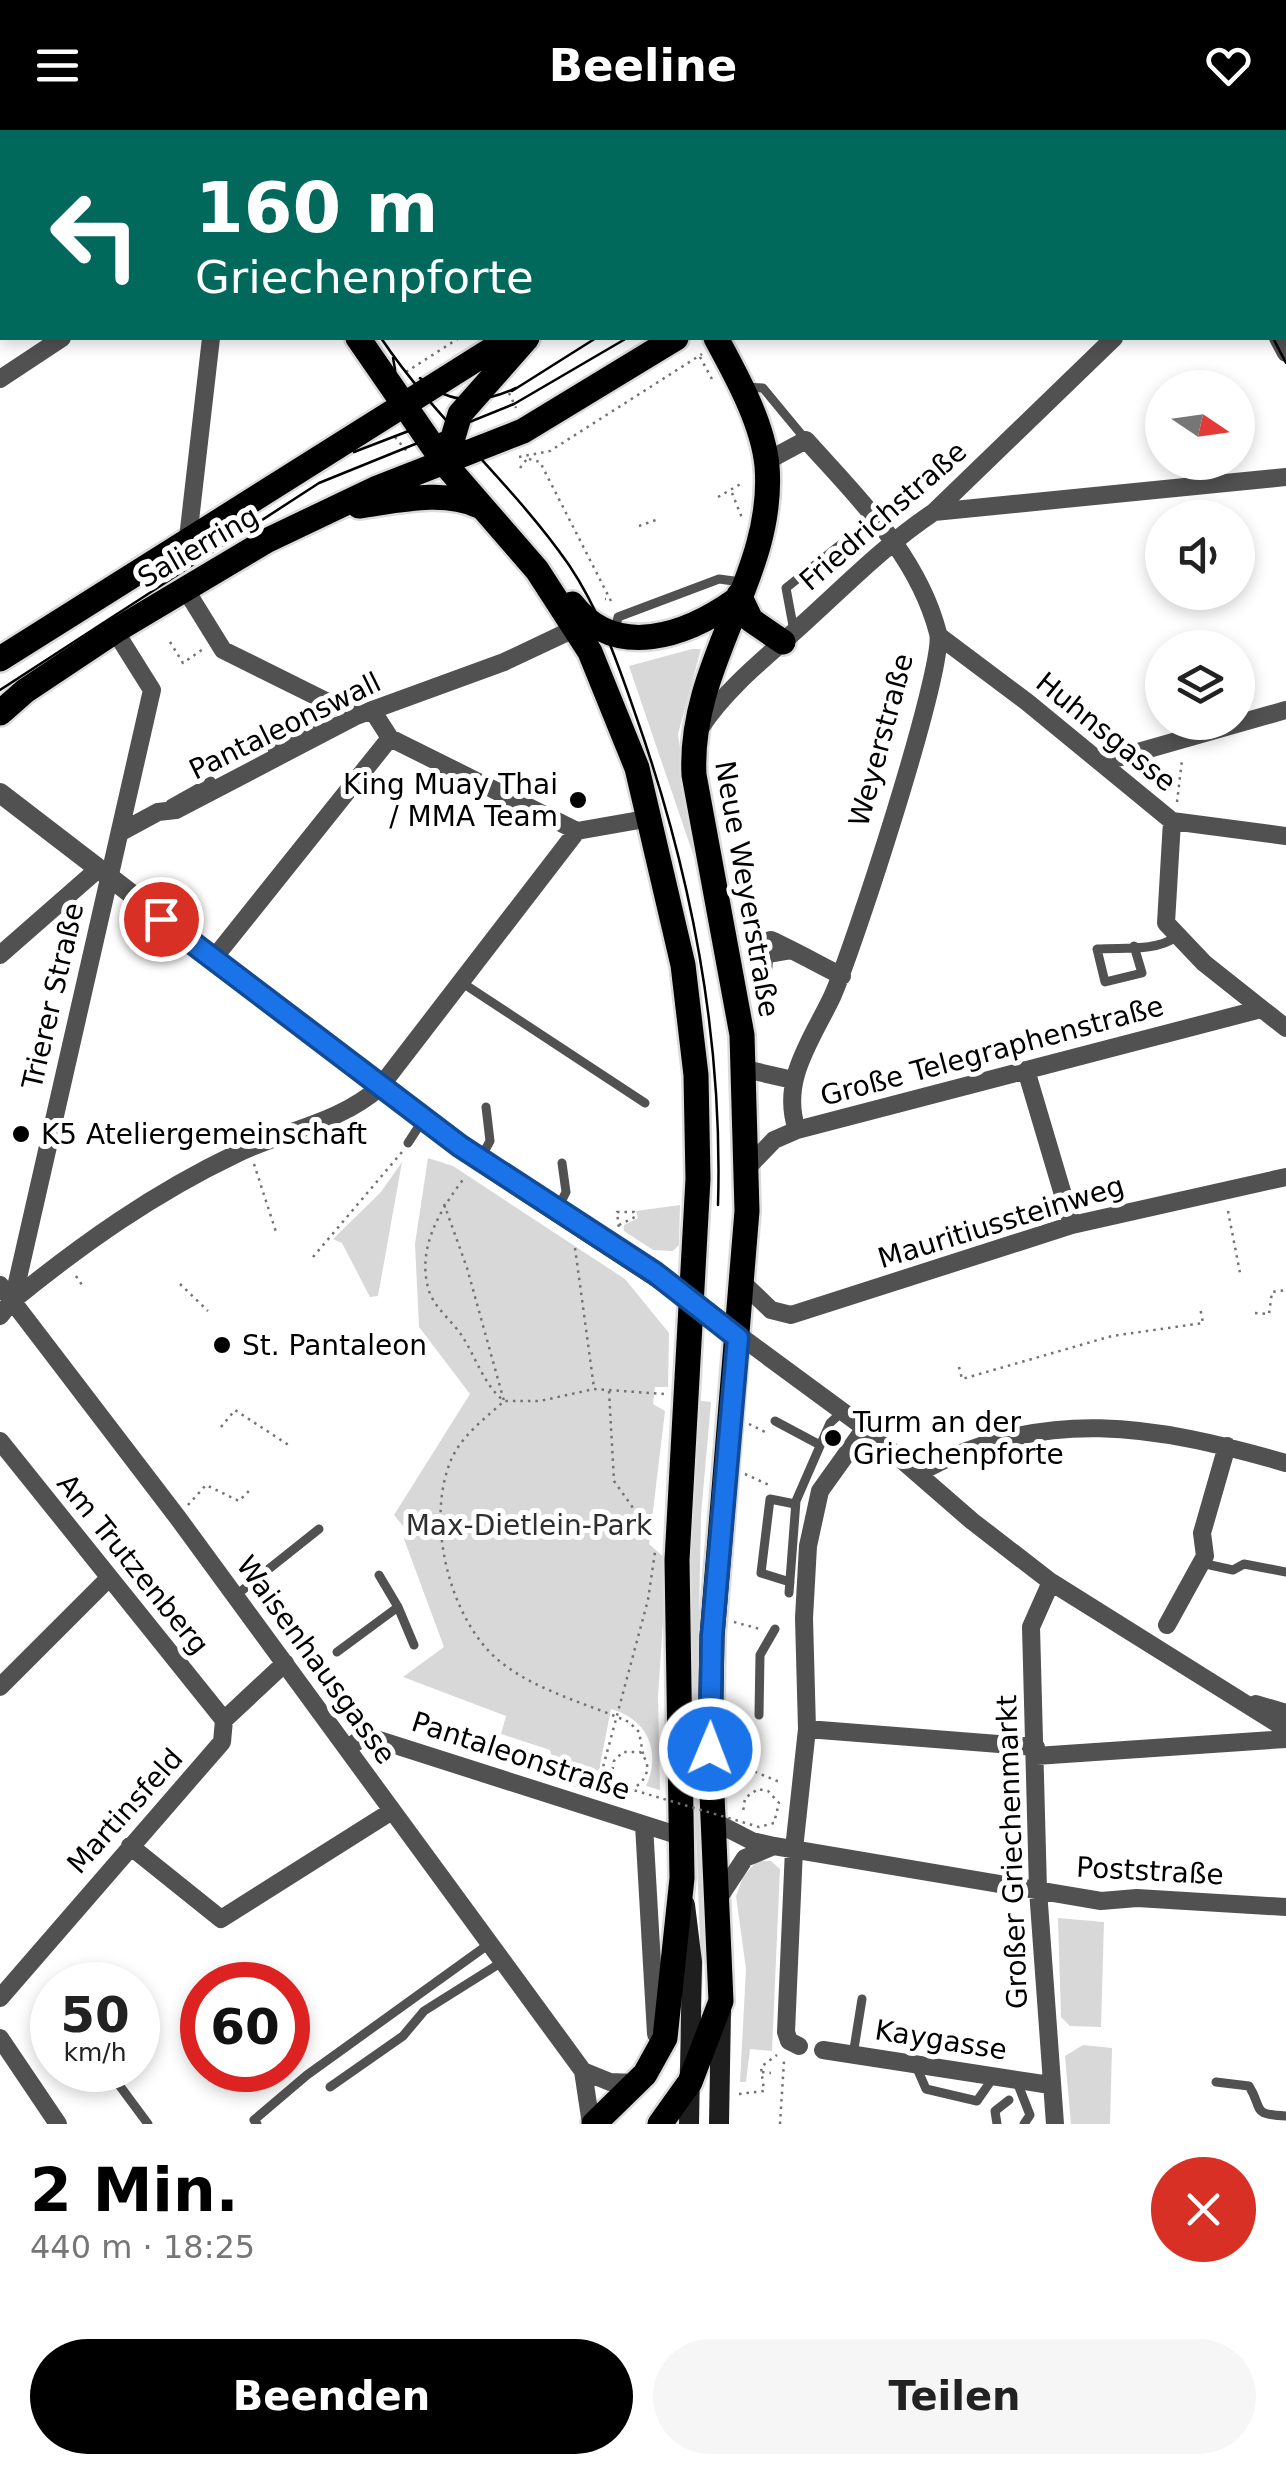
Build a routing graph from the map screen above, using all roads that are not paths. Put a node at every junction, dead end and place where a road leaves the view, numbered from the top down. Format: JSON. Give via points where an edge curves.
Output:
{"nodes":[{"id":1,"x":59,"y":340,"type":"edge"},
{"id":2,"x":211,"y":340,"type":"edge"},
{"id":3,"x":359,"y":340,"type":"edge"},
{"id":4,"x":507,"y":340,"type":"edge"},
{"id":5,"x":526,"y":340,"type":"edge"},
{"id":6,"x":673,"y":340,"type":"edge"},
{"id":7,"x":1112,"y":340,"type":"edge"},
{"id":8,"x":711,"y":345,"type":"edge"},
{"id":9,"x":0,"y":379,"type":"edge"},
{"id":10,"x":729,"y":387,"type":"junction"},
{"id":11,"x":470,"y":400,"type":"junction"},
{"id":12,"x":390,"y":411,"type":"junction"},
{"id":13,"x":506,"y":438,"type":"junction"},
{"id":14,"x":806,"y":440,"type":"junction"},
{"id":15,"x":434,"y":468,"type":"junction"},
{"id":16,"x":758,"y":470,"type":"junction"},
{"id":17,"x":1286,"y":477,"type":"edge"},
{"id":18,"x":479,"y":506,"type":"junction"},
{"id":19,"x":329,"y":510,"type":"junction"},
{"id":20,"x":934,"y":512,"type":"junction"},
{"id":21,"x":875,"y":517,"type":"junction"},
{"id":22,"x":188,"y":538,"type":"junction"},
{"id":23,"x":894,"y":540,"type":"junction"},
{"id":24,"x":537,"y":570,"type":"junction"},
{"id":25,"x":184,"y":587,"type":"junction"},
{"id":26,"x":740,"y":593,"type":"junction"},
{"id":27,"x":616,"y":622,"type":"junction"},
{"id":28,"x":576,"y":628,"type":"junction"},
{"id":29,"x":115,"y":632,"type":"junction"},
{"id":30,"x":939,"y":636,"type":"junction"},
{"id":31,"x":789,"y":637,"type":"junction"},
{"id":32,"x":0,"y":659,"type":"edge"},
{"id":33,"x":1286,"y":710,"type":"edge"},
{"id":34,"x":0,"y":713,"type":"edge"},
{"id":35,"x":364,"y":713,"type":"junction"},
{"id":36,"x":326,"y":730,"type":"junction"},
{"id":37,"x":390,"y":738,"type":"junction"},
{"id":38,"x":692,"y":741,"type":"junction"},
{"id":39,"x":272,"y":748,"type":"dead end"},
{"id":40,"x":1103,"y":762,"type":"junction"},
{"id":41,"x":210,"y":781,"type":"dead end"},
{"id":42,"x":0,"y":793,"type":"edge"},
{"id":43,"x":158,"y":812,"type":"junction"},
{"id":44,"x":651,"y":818,"type":"junction"},
{"id":45,"x":1172,"y":821,"type":"junction"},
{"id":46,"x":577,"y":830,"type":"junction"},
{"id":47,"x":121,"y":832,"type":"junction"},
{"id":48,"x":1286,"y":836,"type":"edge"},
{"id":49,"x":104,"y":875,"type":"junction"},
{"id":50,"x":1176,"y":938,"type":"junction"},
{"id":51,"x":765,"y":943,"type":"joint"},
{"id":52,"x":1134,"y":946,"type":"junction"},
{"id":53,"x":0,"y":955,"type":"edge"},
{"id":54,"x":214,"y":958,"type":"junction"},
{"id":55,"x":842,"y":976,"type":"junction"},
{"id":56,"x":767,"y":978,"type":"dead end"},
{"id":57,"x":458,"y":980,"type":"junction"},
{"id":58,"x":1261,"y":1009,"type":"junction"},
{"id":59,"x":1286,"y":1028,"type":"edge"},
{"id":60,"x":745,"y":1069,"type":"junction"},
{"id":61,"x":1026,"y":1070,"type":"junction"},
{"id":62,"x":792,"y":1080,"type":"junction"},
{"id":63,"x":380,"y":1087,"type":"junction"},
{"id":64,"x":645,"y":1103,"type":"dead end"},
{"id":65,"x":486,"y":1107,"type":"dead end"},
{"id":66,"x":424,"y":1119,"type":"junction"},
{"id":67,"x":797,"y":1130,"type":"junction"},
{"id":68,"x":408,"y":1142,"type":"road end"},
{"id":69,"x":478,"y":1160,"type":"junction"},
{"id":70,"x":562,"y":1163,"type":"dead end"},
{"id":71,"x":748,"y":1167,"type":"junction"},
{"id":72,"x":1286,"y":1177,"type":"edge"},
{"id":73,"x":558,"y":1208,"type":"junction"},
{"id":74,"x":1072,"y":1225,"type":"junction"},
{"id":75,"x":744,"y":1284,"type":"junction"},
{"id":76,"x":0,"y":1286,"type":"edge"},
{"id":77,"x":692,"y":1300,"type":"junction"},
{"id":78,"x":6,"y":1308,"type":"edge"},
{"id":79,"x":738,"y":1338,"type":"junction"},
{"id":80,"x":842,"y":1411,"type":"junction"},
{"id":81,"x":775,"y":1421,"type":"dead end"},
{"id":82,"x":865,"y":1428,"type":"junction"},
{"id":83,"x":0,"y":1441,"type":"edge"},
{"id":84,"x":820,"y":1446,"type":"junction"},
{"id":85,"x":1227,"y":1446,"type":"junction"},
{"id":86,"x":1286,"y":1463,"type":"edge"},
{"id":87,"x":918,"y":1473,"type":"junction"},
{"id":88,"x":795,"y":1504,"type":"junction"},
{"id":89,"x":320,"y":1529,"type":"dead end"},
{"id":90,"x":1201,"y":1563,"type":"junction"},
{"id":91,"x":1286,"y":1572,"type":"edge"},
{"id":92,"x":379,"y":1575,"type":"dead end"},
{"id":93,"x":109,"y":1578,"type":"junction"},
{"id":94,"x":1051,"y":1582,"type":"junction"},
{"id":95,"x":234,"y":1596,"type":"junction"},
{"id":96,"x":398,"y":1607,"type":"junction"},
{"id":97,"x":1167,"y":1624,"type":"dead end"},
{"id":98,"x":774,"y":1630,"type":"road end"},
{"id":99,"x":414,"y":1645,"type":"dead end"},
{"id":100,"x":337,"y":1652,"type":"dead end"},
{"id":101,"x":286,"y":1663,"type":"junction"},
{"id":102,"x":0,"y":1687,"type":"edge"},
{"id":103,"x":1251,"y":1703,"type":"junction"},
{"id":104,"x":1286,"y":1713,"type":"edge"},
{"id":105,"x":760,"y":1715,"type":"dead end"},
{"id":106,"x":224,"y":1720,"type":"junction"},
{"id":107,"x":1286,"y":1728,"type":"edge"},
{"id":108,"x":807,"y":1729,"type":"junction"},
{"id":109,"x":1286,"y":1739,"type":"edge"},
{"id":110,"x":348,"y":1748,"type":"junction"},
{"id":111,"x":1036,"y":1751,"type":"junction"},
{"id":112,"x":392,"y":1811,"type":"junction"},
{"id":113,"x":713,"y":1821,"type":"junction"},
{"id":114,"x":644,"y":1825,"type":"junction"},
{"id":115,"x":680,"y":1836,"type":"junction"},
{"id":116,"x":130,"y":1846,"type":"junction"},
{"id":117,"x":774,"y":1846,"type":"junction"},
{"id":118,"x":794,"y":1850,"type":"junction"},
{"id":119,"x":682,"y":1878,"type":"junction"},
{"id":120,"x":1038,"y":1890,"type":"junction"},
{"id":121,"x":1286,"y":1908,"type":"edge"},
{"id":122,"x":716,"y":1911,"type":"junction"},
{"id":123,"x":489,"y":1944,"type":"junction"},
{"id":124,"x":502,"y":1962,"type":"junction"},
{"id":125,"x":0,"y":1998,"type":"edge"},
{"id":126,"x":862,"y":1999,"type":"dead end"},
{"id":127,"x":721,"y":2001,"type":"junction"},
{"id":128,"x":0,"y":2038,"type":"edge"},
{"id":129,"x":791,"y":2047,"type":"road end"},
{"id":130,"x":823,"y":2050,"type":"dead end"},
{"id":131,"x":853,"y":2054,"type":"junction"},
{"id":132,"x":658,"y":2055,"type":"junction"},
{"id":133,"x":914,"y":2064,"type":"junction"},
{"id":134,"x":582,"y":2071,"type":"junction"},
{"id":135,"x":994,"y":2076,"type":"junction"},
{"id":136,"x":1017,"y":2080,"type":"junction"},
{"id":137,"x":690,"y":2082,"type":"junction"},
{"id":138,"x":1216,"y":2082,"type":"dead end"},
{"id":139,"x":636,"y":2083,"type":"junction"},
{"id":140,"x":1050,"y":2085,"type":"junction"},
{"id":141,"x":330,"y":2088,"type":"dead end"},
{"id":142,"x":124,"y":2092,"type":"edge"},
{"id":143,"x":1009,"y":2100,"type":"dead end"},
{"id":144,"x":1286,"y":2116,"type":"edge"},
{"id":145,"x":1027,"y":2120,"type":"edge"},
{"id":146,"x":1055,"y":2120,"type":"edge"},
{"id":147,"x":58,"y":2124,"type":"edge"},
{"id":148,"x":148,"y":2124,"type":"edge"},
{"id":149,"x":257,"y":2124,"type":"edge"},
{"id":150,"x":592,"y":2124,"type":"edge"},
{"id":151,"x":660,"y":2124,"type":"edge"},
{"id":152,"x":689,"y":2124,"type":"edge"},
{"id":153,"x":718,"y":2124,"type":"edge"},
{"id":154,"x":997,"y":2124,"type":"edge"}],
"edges":[{"from":1,"to":9,"type":"street"},
{"from":2,"to":22,"type":"street"},
{"from":3,"to":12,"type":"main road","via":[[386,382]]},
{"from":4,"to":12,"type":"main road","name":"Salierring"},
{"from":5,"to":11,"type":"main road","via":[[498,380]]},
{"from":6,"to":13,"type":"main road","name":"Salierring"},
{"from":7,"to":20,"type":"street","name":"Friedrichstraße"},
{"from":8,"to":10,"type":"main road"},
{"from":10,"to":14,"type":"lane","via":[[764,388]]},
{"from":10,"to":16,"type":"main road"},
{"from":11,"to":13,"type":"main road","via":[[472,430]]},
{"from":11,"to":15,"type":"main road"},
{"from":12,"to":15,"type":"main road"},
{"from":12,"to":22,"type":"main road","name":"Salierring"},
{"from":13,"to":15,"type":"main road","name":"Salierring"},
{"from":14,"to":16,"type":"street"},
{"from":14,"to":21,"type":"street","name":"Weyerstraße"},
{"from":15,"to":18,"type":"main road"},
{"from":15,"to":19,"type":"main road","name":"Salierring"},
{"from":16,"to":26,"type":"main road","name":"Neue Weyerstraße","via":[[766,511]]},
{"from":17,"to":20,"type":"street"},
{"from":18,"to":19,"type":"main road","via":[[438,498]]},
{"from":18,"to":24,"type":"main road"},
{"from":19,"to":25,"type":"main road","name":"Salierring"},
{"from":20,"to":23,"type":"street","name":"Friedrichstraße"},
{"from":21,"to":23,"type":"street","name":"Weyerstraße"},
{"from":21,"to":31,"type":"lane","via":[[786,588]]},
{"from":22,"to":32,"type":"main road","name":"Salierring"},
{"from":23,"to":30,"type":"street","name":"Weyerstraße"},
{"from":23,"to":31,"type":"street","name":"Friedrichstraße"},
{"from":24,"to":27,"type":"main road","via":[[588,623]]},
{"from":24,"to":28,"type":"main road"},
{"from":25,"to":29,"type":"main road","name":"Salierring"},
{"from":25,"to":35,"type":"street","via":[[223,650]]},
{"from":26,"to":27,"type":"lane","via":[[720,580]]},
{"from":26,"to":27,"type":"main road","via":[[679,632],[643,639]]},
{"from":26,"to":31,"type":"main road","via":[[751,620]]},
{"from":26,"to":38,"type":"main road","name":"Neue Weyerstraße"},
{"from":28,"to":35,"type":"street","name":"Pantaleonswall"},
{"from":28,"to":44,"type":"main road","via":[[630,745]]},
{"from":29,"to":34,"type":"main road","name":"Salierring"},
{"from":29,"to":47,"type":"street","via":[[152,690]]},
{"from":30,"to":40,"type":"street","name":"Huhnsgasse"},
{"from":30,"to":55,"type":"street","name":"Weyerstraße","via":[[894,813]]},
{"from":31,"to":38,"type":"street","name":"Friedrichstraße","via":[[712,710]]},
{"from":33,"to":40,"type":"street"},
{"from":35,"to":36,"type":"street","name":"Pantaleonswall"},
{"from":35,"to":37,"type":"street"},
{"from":36,"to":39,"type":"lane","via":[[310,728]]},
{"from":36,"to":43,"type":"street","name":"Pantaleonswall","via":[[176,810]]},
{"from":37,"to":46,"type":"street"},
{"from":37,"to":54,"type":"street"},
{"from":38,"to":60,"type":"main road","name":"Neue Weyerstraße"},
{"from":40,"to":45,"type":"street","name":"Huhnsgasse"},
{"from":41,"to":43,"type":"lane"},
{"from":42,"to":49,"type":"street"},
{"from":43,"to":47,"type":"street","name":"Pantaleonswall"},
{"from":44,"to":46,"type":"street"},
{"from":44,"to":77,"type":"main road","via":[[683,965],[696,1075]]},
{"from":45,"to":48,"type":"street"},
{"from":45,"to":50,"type":"street","name":"Huhnsgasse","via":[[1166,923]]},
{"from":46,"to":57,"type":"street"},
{"from":47,"to":49,"type":"street"},
{"from":49,"to":53,"type":"street"},
{"from":49,"to":54,"type":"street"},
{"from":49,"to":78,"type":"street","name":"Trierer Straße"},
{"from":50,"to":52,"type":"lane","via":[[1163,946]]},
{"from":50,"to":58,"type":"street"},
{"from":51,"to":55,"type":"street"},
{"from":51,"to":56,"type":"lane"},
{"from":52,"to":52,"type":"lane","via":[[1097,949],[1105,982],[1142,973]]},
{"from":54,"to":63,"type":"street"},
{"from":55,"to":62,"type":"street","name":"Weyerstraße"},
{"from":57,"to":63,"type":"street"},
{"from":57,"to":64,"type":"lane"},
{"from":58,"to":59,"type":"street"},
{"from":58,"to":61,"type":"street","name":"Große Telegraphenstraße"},
{"from":60,"to":62,"type":"street"},
{"from":60,"to":71,"type":"main road","name":"Neue Weyerstraße"},
{"from":61,"to":67,"type":"street","name":"Große Telegraphenstraße"},
{"from":61,"to":74,"type":"street"},
{"from":62,"to":67,"type":"street","via":[[788,1105]]},
{"from":63,"to":66,"type":"street"},
{"from":63,"to":78,"type":"street","via":[[357,1107],[236,1154],[118,1218]]},
{"from":65,"to":69,"type":"lane","via":[[490,1141]]},
{"from":66,"to":68,"type":"lane"},
{"from":66,"to":69,"type":"street"},
{"from":67,"to":71,"type":"street","name":"Große Telegraphenstraße","via":[[774,1140]]},
{"from":69,"to":73,"type":"street"},
{"from":70,"to":73,"type":"lane","via":[[566,1192]]},
{"from":71,"to":75,"type":"main road","name":"Neue Weyerstraße"},
{"from":72,"to":74,"type":"street","name":"Mauritiussteinweg"},
{"from":73,"to":77,"type":"street"},
{"from":74,"to":75,"type":"street","name":"Mauritiussteinweg","via":[[791,1315],[771,1310]]},
{"from":75,"to":79,"type":"main road","name":"Neue Weyerstraße"},
{"from":76,"to":78,"type":"street","name":"Waisenhausgasse"},
{"from":77,"to":79,"type":"street"},
{"from":77,"to":115,"type":"main road","via":[[677,1560]]},
{"from":78,"to":95,"type":"street","name":"Waisenhausgasse"},
{"from":79,"to":80,"type":"street"},
{"from":79,"to":113,"type":"main road","name":"Neue Weyerstraße","via":[[712,1636]]},
{"from":80,"to":82,"type":"street"},
{"from":80,"to":84,"type":"lane"},
{"from":81,"to":84,"type":"lane"},
{"from":82,"to":87,"type":"street"},
{"from":82,"to":108,"type":"street","via":[[813,1510],[804,1618]]},
{"from":83,"to":93,"type":"street","name":"Am Trutzenberg"},
{"from":84,"to":88,"type":"lane"},
{"from":85,"to":86,"type":"street"},
{"from":85,"to":87,"type":"street","via":[[1060,1426],[1000,1438]]},
{"from":85,"to":90,"type":"street","via":[[1202,1533]]},
{"from":87,"to":94,"type":"street"},
{"from":88,"to":88,"type":"lane","via":[[789,1588],[761,1572],[770,1499]]},
{"from":89,"to":95,"type":"lane"},
{"from":90,"to":91,"type":"lane"},
{"from":90,"to":97,"type":"street"},
{"from":92,"to":96,"type":"lane"},
{"from":93,"to":102,"type":"street"},
{"from":93,"to":106,"type":"street","name":"Am Trutzenberg"},
{"from":94,"to":103,"type":"street"},
{"from":94,"to":111,"type":"street","name":"Großer Griechenmarkt","via":[[1031,1627]]},
{"from":95,"to":101,"type":"street","name":"Waisenhausgasse"},
{"from":96,"to":99,"type":"lane"},
{"from":96,"to":100,"type":"lane"},
{"from":98,"to":105,"type":"lane","via":[[760,1654]]},
{"from":101,"to":106,"type":"street","name":"Martinsfeld"},
{"from":101,"to":110,"type":"street","name":"Waisenhausgasse","via":[[303,1677]]},
{"from":103,"to":104,"type":"street"},
{"from":103,"to":107,"type":"street"},
{"from":106,"to":116,"type":"street","name":"Martinsfeld","via":[[222,1742]]},
{"from":108,"to":111,"type":"street"},
{"from":108,"to":118,"type":"street"},
{"from":109,"to":111,"type":"street"},
{"from":110,"to":112,"type":"street","name":"Waisenhausgasse"},
{"from":110,"to":114,"type":"street","name":"Pantaleonstraße","via":[[373,1738]]},
{"from":111,"to":120,"type":"street","name":"Großer Griechenmarkt"},
{"from":112,"to":116,"type":"street","via":[[221,1919]]},
{"from":112,"to":123,"type":"street","name":"Waisenhausgasse"},
{"from":113,"to":117,"type":"street","name":"Poststraße"},
{"from":113,"to":122,"type":"main road","name":"Neue Weyerstraße"},
{"from":114,"to":115,"type":"street","name":"Pantaleonstraße"},
{"from":114,"to":132,"type":"street"},
{"from":115,"to":119,"type":"main road"},
{"from":116,"to":125,"type":"street","name":"Martinsfeld","via":[[24,1978]]},
{"from":117,"to":118,"type":"street","name":"Poststraße"},
{"from":117,"to":122,"type":"street","via":[[736,1866]]},
{"from":118,"to":120,"type":"street","name":"Poststraße"},
{"from":118,"to":129,"type":"street"},
{"from":119,"to":132,"type":"main road","via":[[669,2018]]},
{"from":119,"to":137,"type":"main road","via":[[692,1962]]},
{"from":120,"to":121,"type":"street","name":"Poststraße","via":[[1102,1901]]},
{"from":120,"to":140,"type":"street","name":"Großer Griechenmarkt"},
{"from":122,"to":127,"type":"main road","name":"Neue Weyerstraße"},
{"from":123,"to":124,"type":"street","name":"Waisenhausgasse"},
{"from":123,"to":149,"type":"lane","via":[[307,2076]]},
{"from":124,"to":134,"type":"street","name":"Waisenhausgasse"},
{"from":124,"to":141,"type":"lane","via":[[424,2010],[403,2036]]},
{"from":126,"to":131,"type":"lane"},
{"from":127,"to":137,"type":"main road"},
{"from":127,"to":153,"type":"main road"},
{"from":128,"to":147,"type":"street"},
{"from":130,"to":131,"type":"street","name":"Kaygasse"},
{"from":131,"to":133,"type":"street","name":"Kaygasse"},
{"from":132,"to":139,"type":"main road"},
{"from":133,"to":135,"type":"street","name":"Kaygasse"},
{"from":133,"to":135,"type":"lane","via":[[926,2089],[977,2101]]},
{"from":134,"to":139,"type":"street"},
{"from":134,"to":150,"type":"street","name":"Waisenhausgasse"},
{"from":135,"to":136,"type":"street","name":"Kaygasse"},
{"from":136,"to":140,"type":"street","name":"Kaygasse"},
{"from":136,"to":145,"type":"lane"},
{"from":137,"to":151,"type":"main road"},
{"from":137,"to":152,"type":"main road"},
{"from":138,"to":144,"type":"lane","via":[[1249,2086],[1257,2109]]},
{"from":139,"to":150,"type":"main road"},
{"from":140,"to":146,"type":"street","name":"Großer Griechenmarkt"},
{"from":142,"to":148,"type":"lane"},
{"from":143,"to":154,"type":"lane","via":[[994,2112]]},
{"from":145,"to":146,"type":"lane"}]}
